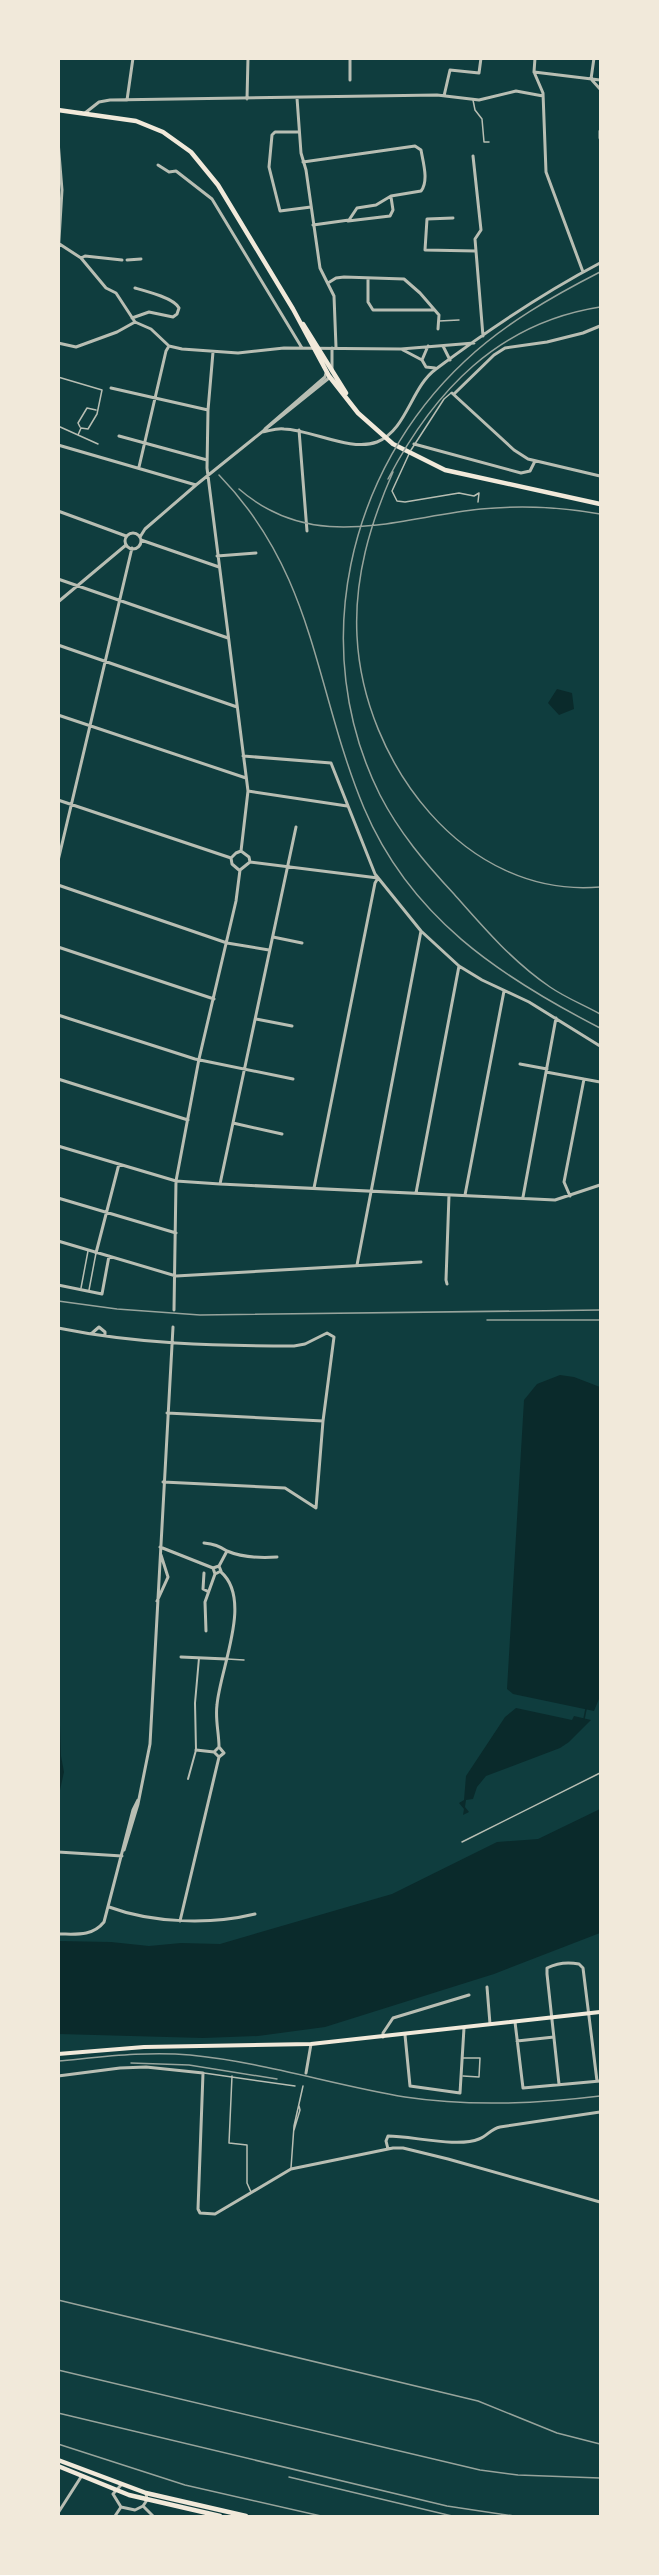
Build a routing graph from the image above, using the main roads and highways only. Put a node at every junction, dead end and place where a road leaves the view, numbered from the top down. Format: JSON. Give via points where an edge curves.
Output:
{"nodes":[{"id":1,"x":58,"y":110,"type":"edge"},
{"id":2,"x":329,"y":374,"type":"junction"},
{"id":3,"x":355,"y":409,"type":"junction"},
{"id":4,"x":600,"y":504,"type":"edge"},
{"id":5,"x":600,"y":2012,"type":"edge"},
{"id":6,"x":58,"y":2054,"type":"edge"},
{"id":7,"x":58,"y":2460,"type":"edge"},
{"id":8,"x":58,"y":2466,"type":"edge"},
{"id":9,"x":220,"y":2517,"type":"edge"},
{"id":10,"x":246,"y":2517,"type":"edge"}],
"edges":[{"from":1,"to":2,"type":"main road","via":[[136,121],[163,132],[191,152],[218,185]]},
{"from":2,"to":3,"type":"main road"},
{"from":2,"to":3,"type":"main road","via":[[339,380]]},
{"from":3,"to":4,"type":"main road","via":[[380,434],[435,467]]},
{"from":5,"to":6,"type":"main road","via":[[311,2044],[144,2047]]},
{"from":7,"to":10,"type":"main road","via":[[146,2493]]},
{"from":8,"to":9,"type":"main road","via":[[115,2490]]}]}
